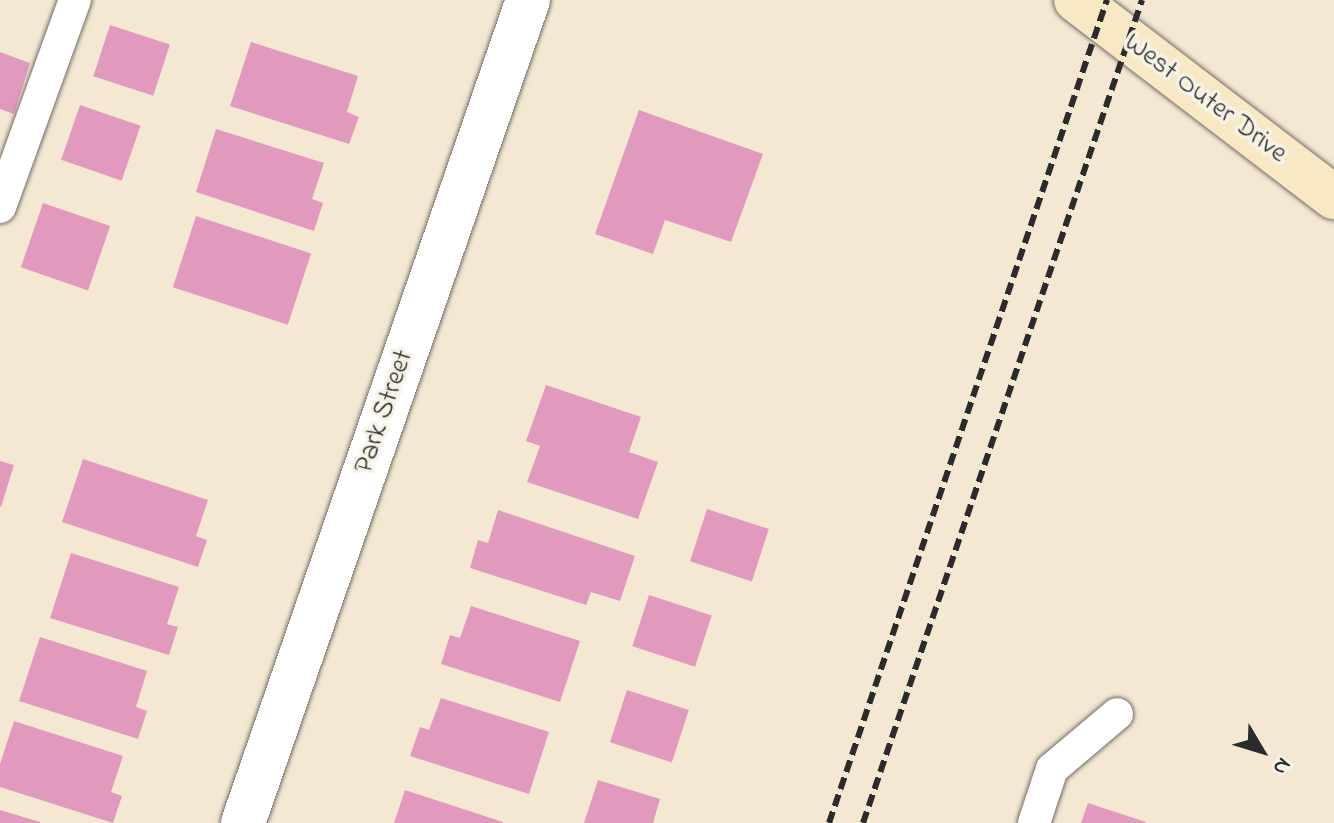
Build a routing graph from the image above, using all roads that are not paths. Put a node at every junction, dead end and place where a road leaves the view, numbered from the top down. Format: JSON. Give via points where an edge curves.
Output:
{"nodes":[{"id":1,"x":75,"y":0,"type":"edge"},
{"id":2,"x":528,"y":0,"type":"edge"},
{"id":3,"x":1076,"y":0,"type":"edge"},
{"id":4,"x":1334,"y":197,"type":"edge"},
{"id":5,"x":0,"y":207,"type":"edge"},
{"id":6,"x":1117,"y":714,"type":"dead end"},
{"id":7,"x":243,"y":823,"type":"edge"},
{"id":8,"x":1034,"y":823,"type":"edge"}],
"edges":[{"from":1,"to":5,"type":"lane"},
{"from":2,"to":7,"type":"street","name":"Park Street"},
{"from":3,"to":4,"type":"main road","name":"West Outer Drive"},
{"from":6,"to":8,"type":"lane","via":[[1052,769]]}]}
